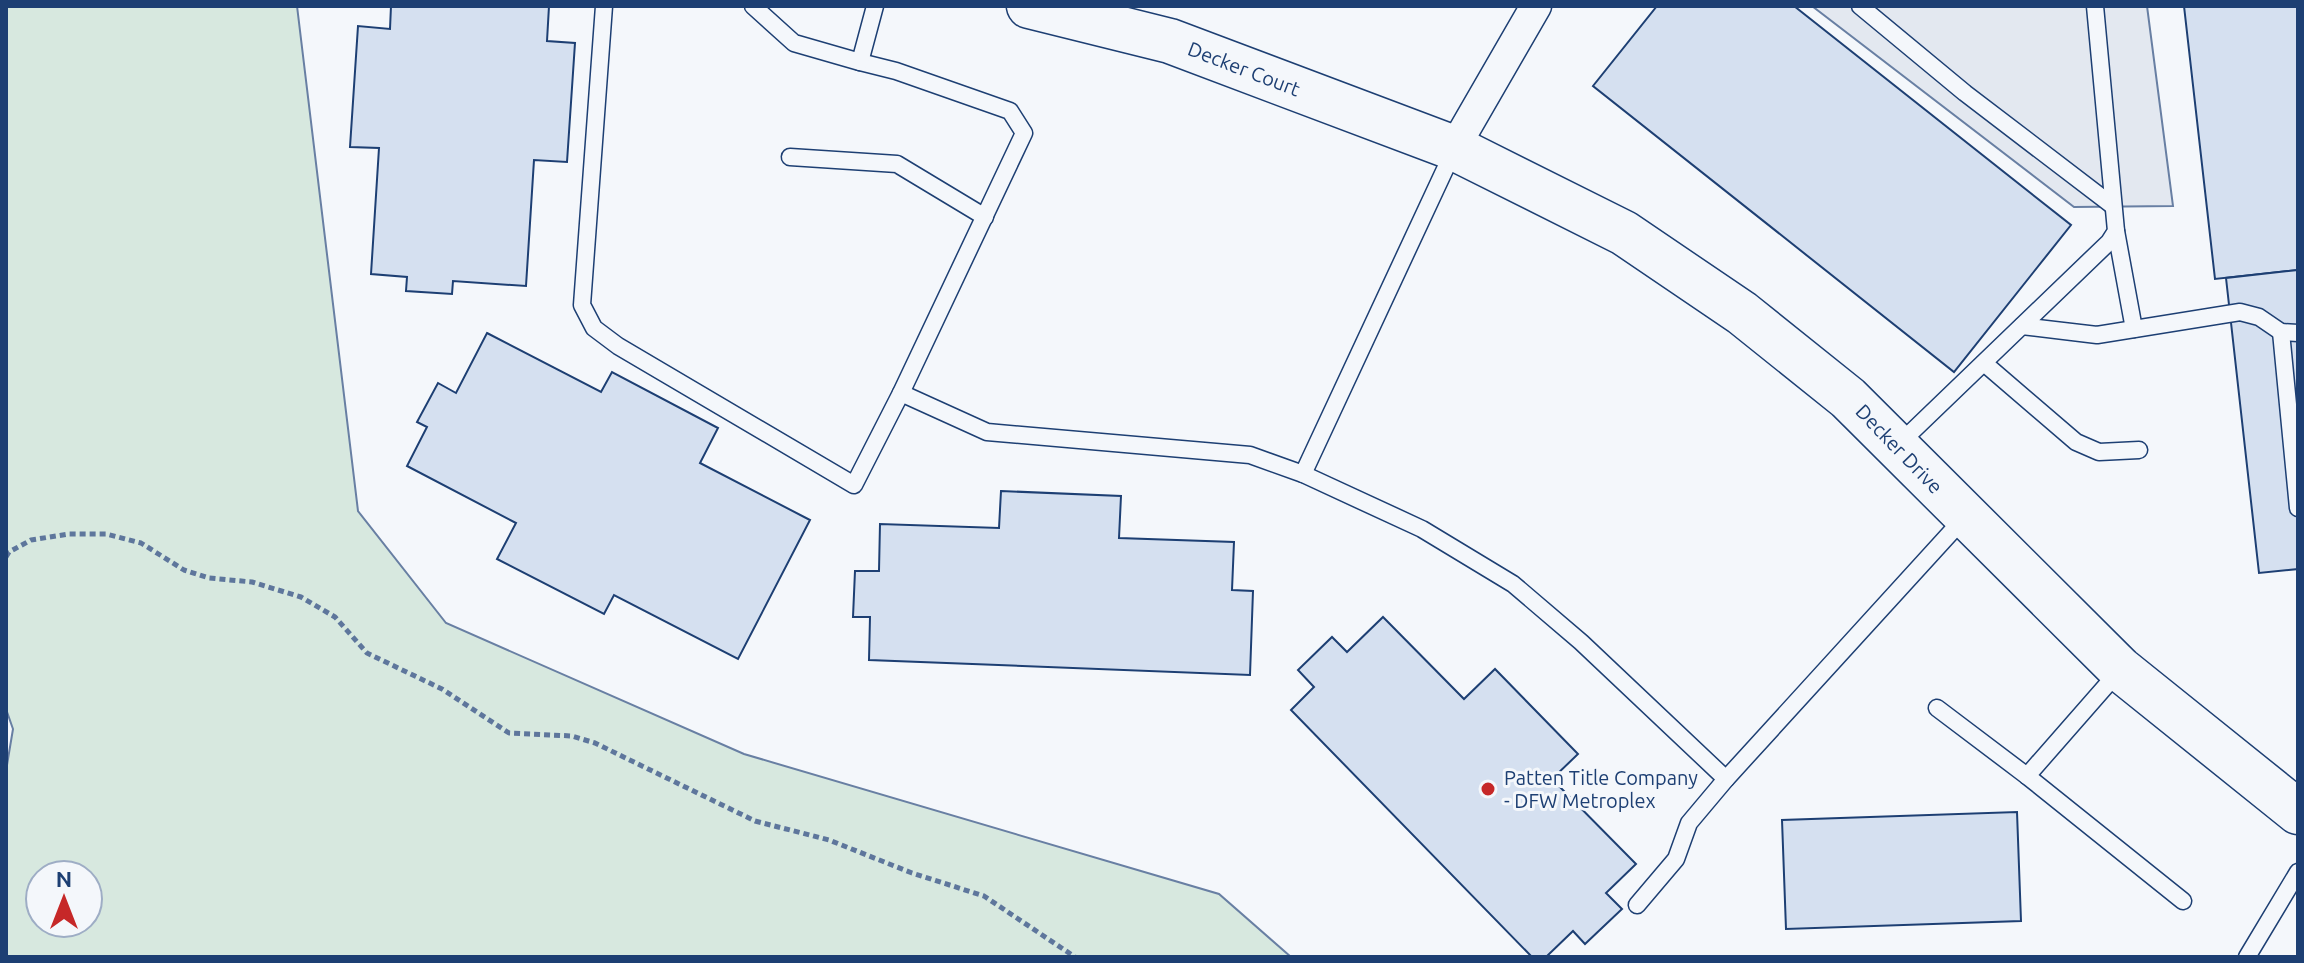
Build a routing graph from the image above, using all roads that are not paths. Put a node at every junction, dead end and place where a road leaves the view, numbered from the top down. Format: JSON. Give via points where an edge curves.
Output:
{"nodes":[{"id":1,"x":604,"y":6,"type":"edge"},
{"id":2,"x":753,"y":6,"type":"edge"},
{"id":3,"x":875,"y":6,"type":"edge"},
{"id":4,"x":1029,"y":6,"type":"edge"},
{"id":5,"x":1536,"y":6,"type":"edge"},
{"id":6,"x":1860,"y":6,"type":"edge"},
{"id":7,"x":2095,"y":6,"type":"edge"},
{"id":8,"x":860,"y":62,"type":"junction"},
{"id":9,"x":1454,"y":148,"type":"junction"},
{"id":10,"x":790,"y":157,"type":"dead end"},
{"id":11,"x":2113,"y":206,"type":"junction"},
{"id":12,"x":985,"y":217,"type":"junction"},
{"id":13,"x":2116,"y":231,"type":"junction"},
{"id":14,"x":2022,"y":326,"type":"junction"},
{"id":15,"x":2134,"y":329,"type":"junction"},
{"id":16,"x":2290,"y":333,"type":"edge"},
{"id":17,"x":1984,"y":363,"type":"junction"},
{"id":18,"x":901,"y":393,"type":"junction"},
{"id":19,"x":1897,"y":446,"type":"junction"},
{"id":20,"x":2139,"y":450,"type":"dead end"},
{"id":21,"x":1303,"y":474,"type":"junction"},
{"id":22,"x":2298,"y":508,"type":"edge"},
{"id":23,"x":1965,"y":517,"type":"junction"},
{"id":24,"x":2120,"y":669,"type":"junction"},
{"id":25,"x":1937,"y":708,"type":"dead end"},
{"id":26,"x":2027,"y":776,"type":"junction"},
{"id":27,"x":1726,"y":779,"type":"junction"},
{"id":28,"x":2298,"y":812,"type":"edge"},
{"id":29,"x":2298,"y":872,"type":"edge"},
{"id":30,"x":2292,"y":894,"type":"edge"},
{"id":31,"x":2183,"y":901,"type":"dead end"},
{"id":32,"x":1637,"y":905,"type":"dead end"},
{"id":33,"x":2247,"y":957,"type":"edge"}],
"edges":[{"from":1,"to":18,"type":"lane","via":[[582,305],[594,328],[854,485]]},
{"from":2,"to":8,"type":"lane","via":[[794,43]]},
{"from":3,"to":8,"type":"lane"},
{"from":4,"to":9,"type":"street","name":"Decker Court","via":[[1170,41]]},
{"from":5,"to":9,"type":"street"},
{"from":6,"to":11,"type":"lane"},
{"from":7,"to":11,"type":"lane"},
{"from":8,"to":12,"type":"lane","via":[[1010,111],[1024,133]]},
{"from":9,"to":19,"type":"street","name":"Decker Drive","via":[[1637,241],[1742,313],[1848,398]]},
{"from":9,"to":21,"type":"lane"},
{"from":10,"to":12,"type":"lane","via":[[897,164]]},
{"from":11,"to":13,"type":"lane"},
{"from":12,"to":18,"type":"lane"},
{"from":13,"to":14,"type":"lane"},
{"from":13,"to":15,"type":"lane"},
{"from":14,"to":15,"type":"lane","via":[[2097,335]]},
{"from":14,"to":17,"type":"lane"},
{"from":15,"to":16,"type":"lane","via":[[2240,312]]},
{"from":16,"to":22,"type":"lane"},
{"from":17,"to":19,"type":"lane"},
{"from":17,"to":20,"type":"lane","via":[[2076,442],[2099,452]]},
{"from":18,"to":21,"type":"lane","via":[[987,432],[1250,455]]},
{"from":19,"to":23,"type":"street","name":"Decker Drive"},
{"from":21,"to":27,"type":"lane","via":[[1422,529],[1513,584]]},
{"from":23,"to":24,"type":"street","name":"Decker Drive"},
{"from":23,"to":27,"type":"lane"},
{"from":24,"to":26,"type":"lane"},
{"from":24,"to":28,"type":"street","name":"Decker Drive"},
{"from":25,"to":26,"type":"lane"},
{"from":26,"to":31,"type":"lane"},
{"from":27,"to":32,"type":"lane","via":[[1689,823],[1676,859]]},
{"from":29,"to":30,"type":"lane"},
{"from":30,"to":33,"type":"lane"}]}
